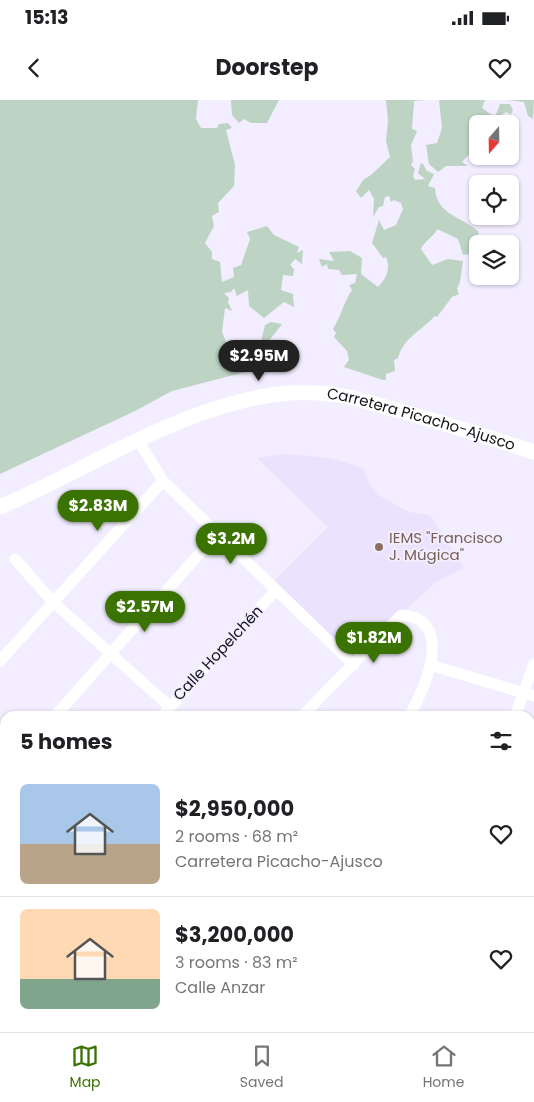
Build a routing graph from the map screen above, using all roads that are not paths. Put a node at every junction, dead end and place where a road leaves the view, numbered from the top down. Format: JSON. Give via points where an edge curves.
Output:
{"nodes":[{"id":1,"x":138,"y":440,"type":"junction"},
{"id":2,"x":534,"y":452,"type":"edge"},
{"id":3,"x":164,"y":481,"type":"junction"},
{"id":4,"x":0,"y":507,"type":"edge"},
{"id":5,"x":217,"y":534,"type":"junction"},
{"id":6,"x":15,"y":559,"type":"dead end"},
{"id":7,"x":276,"y":590,"type":"junction"},
{"id":8,"x":52,"y":602,"type":"junction"},
{"id":9,"x":110,"y":653,"type":"junction"},
{"id":10,"x":0,"y":661,"type":"edge"},
{"id":11,"x":534,"y":664,"type":"edge"},
{"id":12,"x":354,"y":665,"type":"junction"},
{"id":13,"x":430,"y":665,"type":"junction"},
{"id":14,"x":529,"y":694,"type":"edge"},
{"id":15,"x":169,"y":706,"type":"junction"},
{"id":16,"x":58,"y":711,"type":"edge"},
{"id":17,"x":166,"y":711,"type":"edge"},
{"id":18,"x":307,"y":711,"type":"edge"},
{"id":19,"x":412,"y":711,"type":"edge"},
{"id":20,"x":518,"y":711,"type":"edge"}],
"edges":[{"from":1,"to":2,"type":"main road","name":"Carretera Picacho-Ajusco","via":[[209,411],[274,394],[318,393],[378,404]]},
{"from":1,"to":3,"type":"street"},
{"from":1,"to":4,"type":"main road","name":"Carretera Picacho-Ajusco"},
{"from":3,"to":5,"type":"street"},
{"from":3,"to":8,"type":"street"},
{"from":5,"to":7,"type":"street"},
{"from":5,"to":9,"type":"street"},
{"from":6,"to":8,"type":"street"},
{"from":7,"to":12,"type":"street"},
{"from":7,"to":15,"type":"street","name":"Calle Hopelchén"},
{"from":8,"to":9,"type":"street"},
{"from":8,"to":10,"type":"street"},
{"from":9,"to":15,"type":"street"},
{"from":9,"to":16,"type":"street"},
{"from":11,"to":14,"type":"street"},
{"from":12,"to":13,"type":"street","via":[[401,615],[412,616],[428,629],[433,646]]},
{"from":12,"to":18,"type":"street"},
{"from":13,"to":14,"type":"street"},
{"from":13,"to":19,"type":"street"},
{"from":14,"to":20,"type":"street"},
{"from":15,"to":17,"type":"street","name":"Calle Hopelchén"}]}
